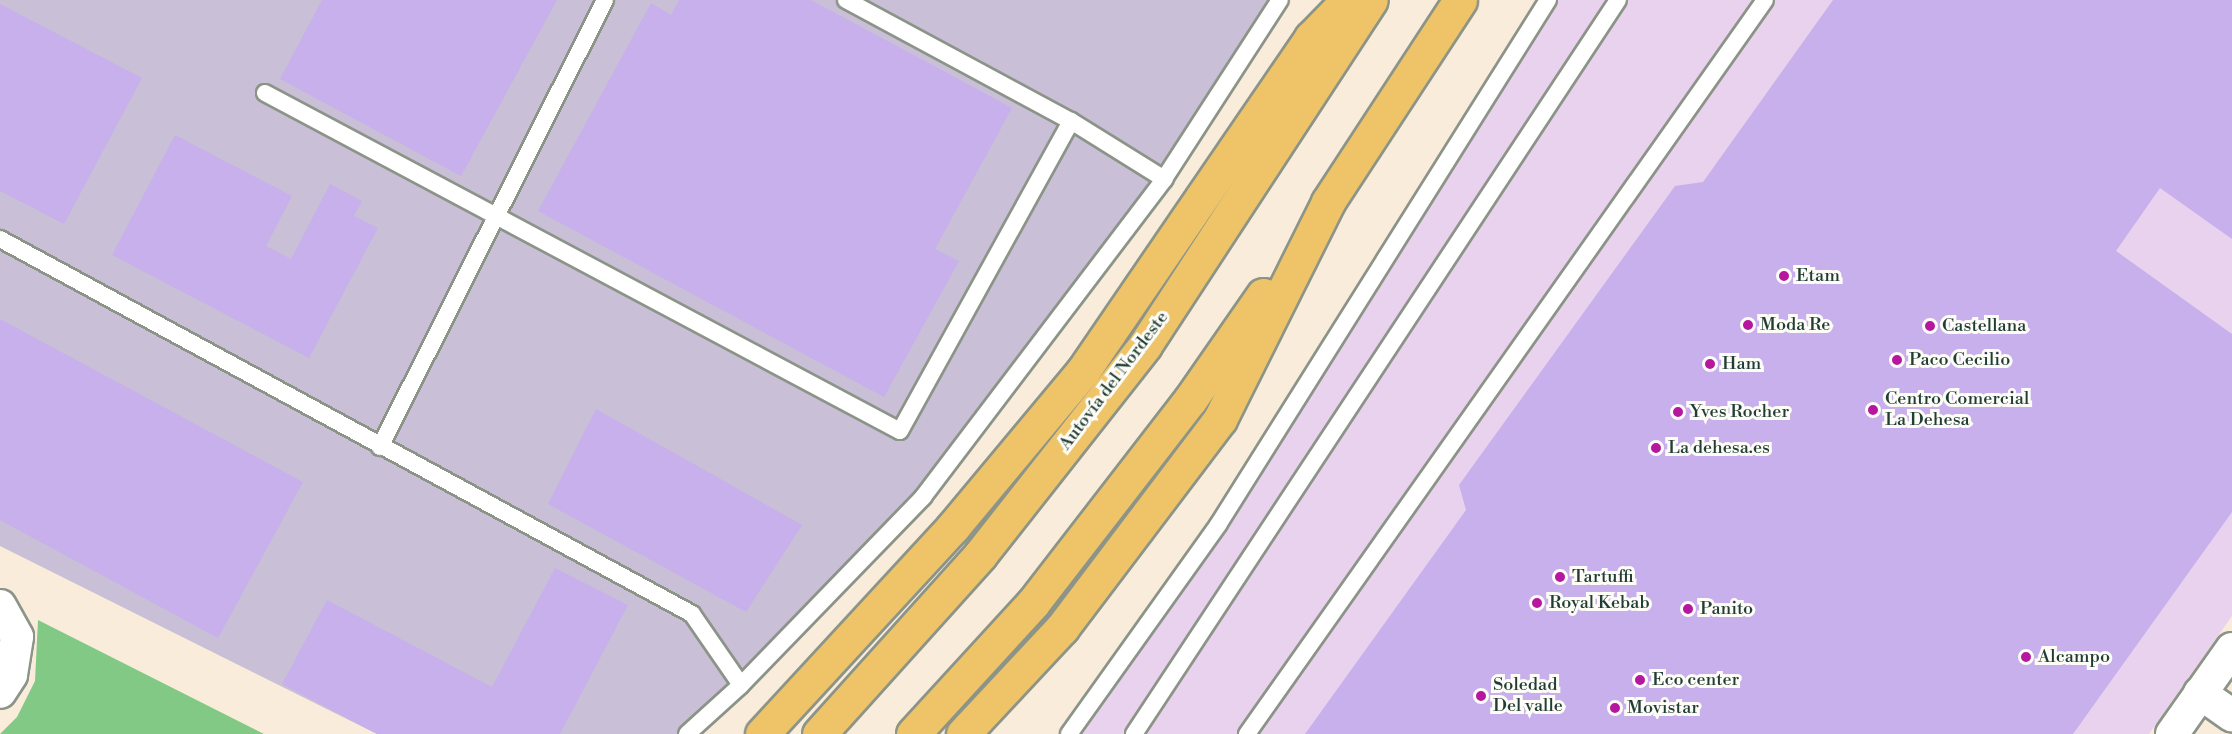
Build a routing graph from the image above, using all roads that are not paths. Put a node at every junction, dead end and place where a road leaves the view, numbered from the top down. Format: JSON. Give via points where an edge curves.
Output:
{"nodes":[{"id":1,"x":605,"y":0,"type":"edge"},
{"id":2,"x":846,"y":0,"type":"edge"},
{"id":3,"x":1280,"y":0,"type":"edge"},
{"id":4,"x":1348,"y":0,"type":"edge"},
{"id":5,"x":1371,"y":0,"type":"edge"},
{"id":6,"x":1460,"y":0,"type":"edge"},
{"id":7,"x":1548,"y":0,"type":"edge"},
{"id":8,"x":1618,"y":0,"type":"edge"},
{"id":9,"x":1766,"y":3,"type":"edge"},
{"id":10,"x":265,"y":93,"type":"dead end"},
{"id":11,"x":1071,"y":121,"type":"junction"},
{"id":12,"x":1164,"y":179,"type":"junction"},
{"id":13,"x":1328,"y":202,"type":"junction"},
{"id":14,"x":496,"y":217,"type":"junction"},
{"id":15,"x":0,"y":239,"type":"edge"},
{"id":16,"x":380,"y":447,"type":"junction"},
{"id":17,"x":0,"y":606,"type":"edge"},
{"id":18,"x":2232,"y":649,"type":"edge"},
{"id":19,"x":741,"y":685,"type":"junction"},
{"id":20,"x":0,"y":692,"type":"edge"},
{"id":21,"x":2200,"y":693,"type":"junction"},
{"id":22,"x":2232,"y":715,"type":"edge"},
{"id":23,"x":687,"y":734,"type":"edge"},
{"id":24,"x":762,"y":734,"type":"edge"},
{"id":25,"x":819,"y":734,"type":"edge"},
{"id":26,"x":913,"y":734,"type":"edge"},
{"id":27,"x":963,"y":734,"type":"edge"},
{"id":28,"x":1069,"y":734,"type":"edge"},
{"id":29,"x":1134,"y":734,"type":"edge"},
{"id":30,"x":1247,"y":734,"type":"edge"},
{"id":31,"x":2172,"y":734,"type":"edge"}],
"edges":[{"from":1,"to":14,"type":"lane"},
{"from":2,"to":11,"type":"lane"},
{"from":3,"to":12,"type":"lane"},
{"from":4,"to":24,"type":"highway","via":[[1311,38],[1083,371],[953,527]]},
{"from":5,"to":25,"type":"highway","name":"Autovía del Nordeste","via":[[1145,345],[980,555]]},
{"from":6,"to":13,"type":"highway"},
{"from":7,"to":28,"type":"lane","via":[[1218,525]]},
{"from":8,"to":29,"type":"lane"},
{"from":9,"to":30,"type":"lane"},
{"from":10,"to":14,"type":"lane"},
{"from":11,"to":12,"type":"lane"},
{"from":11,"to":14,"type":"lane","via":[[900,431]]},
{"from":12,"to":19,"type":"lane","via":[[923,497]]},
{"from":13,"to":26,"type":"highway","via":[[1190,400],[1054,575]]},
{"from":13,"to":27,"type":"highway","via":[[1220,419],[1062,628]]},
{"from":14,"to":16,"type":"lane"},
{"from":15,"to":16,"type":"lane"},
{"from":16,"to":19,"type":"lane","via":[[692,614]]},
{"from":17,"to":20,"type":"street","via":[[16,638],[11,675]]},
{"from":18,"to":21,"type":"street"},
{"from":19,"to":23,"type":"lane"},
{"from":21,"to":22,"type":"street"},
{"from":21,"to":31,"type":"street"}]}
